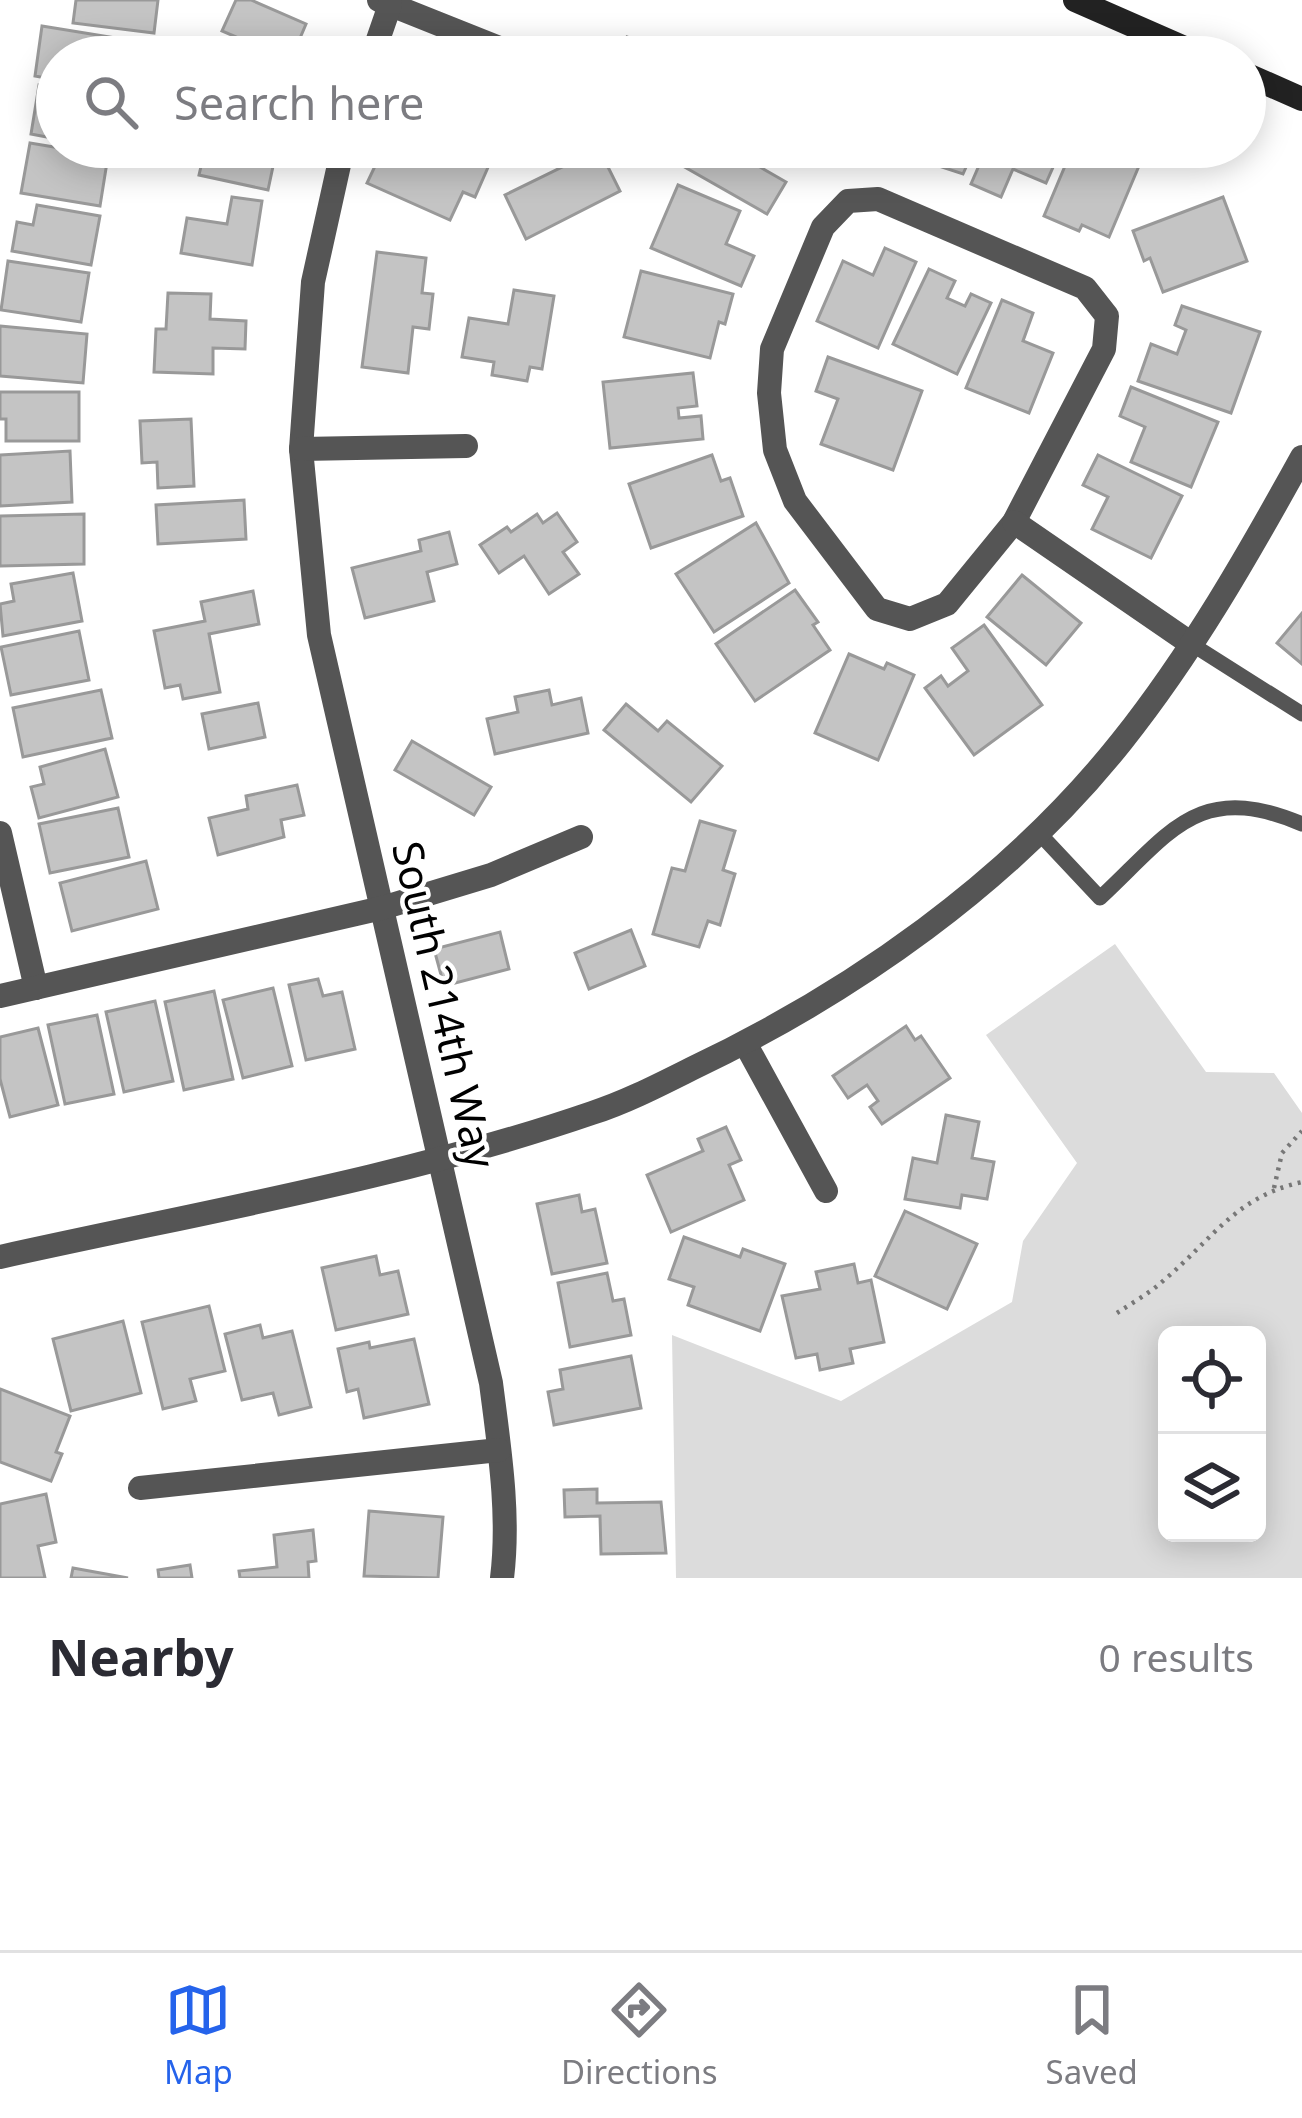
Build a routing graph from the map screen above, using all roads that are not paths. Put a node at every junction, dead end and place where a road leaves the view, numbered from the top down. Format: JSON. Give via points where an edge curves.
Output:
{"nodes":[{"id":1,"x":1075,"y":0,"type":"edge"},
{"id":2,"x":384,"y":2,"type":"edge"},
{"id":3,"x":377,"y":36,"type":"edge"},
{"id":4,"x":469,"y":36,"type":"edge"},
{"id":5,"x":1157,"y":36,"type":"edge"},
{"id":6,"x":1266,"y":84,"type":"edge"},
{"id":7,"x":1302,"y":100,"type":"edge"},
{"id":8,"x":338,"y":168,"type":"edge"},
{"id":9,"x":466,"y":446,"type":"dead end"},
{"id":10,"x":301,"y":449,"type":"junction"},
{"id":11,"x":1302,"y":457,"type":"edge"},
{"id":12,"x":1013,"y":522,"type":"junction"},
{"id":13,"x":1193,"y":645,"type":"junction"},
{"id":14,"x":1302,"y":714,"type":"edge"},
{"id":15,"x":1302,"y":824,"type":"edge"},
{"id":16,"x":1038,"y":832,"type":"junction"},
{"id":17,"x":0,"y":833,"type":"edge"},
{"id":18,"x":581,"y":837,"type":"dead end"},
{"id":19,"x":382,"y":908,"type":"junction"},
{"id":20,"x":36,"y":988,"type":"junction"},
{"id":21,"x":0,"y":996,"type":"edge"},
{"id":22,"x":745,"y":1043,"type":"junction"},
{"id":23,"x":440,"y":1159,"type":"junction"},
{"id":24,"x":826,"y":1191,"type":"dead end"},
{"id":25,"x":0,"y":1257,"type":"edge"},
{"id":26,"x":499,"y":1450,"type":"junction"},
{"id":27,"x":140,"y":1488,"type":"dead end"},
{"id":28,"x":502,"y":1578,"type":"edge"}],
"edges":[{"from":1,"to":5,"type":"main road"},
{"from":2,"to":3,"type":"street"},
{"from":2,"to":4,"type":"street"},
{"from":6,"to":7,"type":"main road"},
{"from":8,"to":10,"type":"street","name":"South 214th Way","via":[[314,282]]},
{"from":9,"to":10,"type":"street"},
{"from":10,"to":19,"type":"street","name":"South 214th Way","via":[[319,635]]},
{"from":11,"to":13,"type":"street"},
{"from":12,"to":12,"type":"street","via":[[1104,349],[1107,316],[1085,288],[878,199],[848,201],[823,227],[772,349],[775,450],[795,501],[877,609],[910,619],[946,604]]},
{"from":12,"to":13,"type":"street"},
{"from":13,"to":14,"type":"lane"},
{"from":13,"to":16,"type":"street","via":[[1122,742]]},
{"from":15,"to":16,"type":"lane","via":[[1232,804],[1187,817],[1100,898]]},
{"from":16,"to":22,"type":"street","via":[[867,972]]},
{"from":17,"to":20,"type":"street"},
{"from":18,"to":19,"type":"street"},
{"from":19,"to":20,"type":"street"},
{"from":19,"to":23,"type":"street","name":"South 214th Way"},
{"from":20,"to":21,"type":"street"},
{"from":22,"to":23,"type":"street","via":[[595,1112]]},
{"from":22,"to":24,"type":"street"},
{"from":23,"to":25,"type":"street"},
{"from":23,"to":26,"type":"street","name":"South 214th Way"},
{"from":26,"to":27,"type":"street"},
{"from":26,"to":28,"type":"street","name":"South 214th Way"}]}
